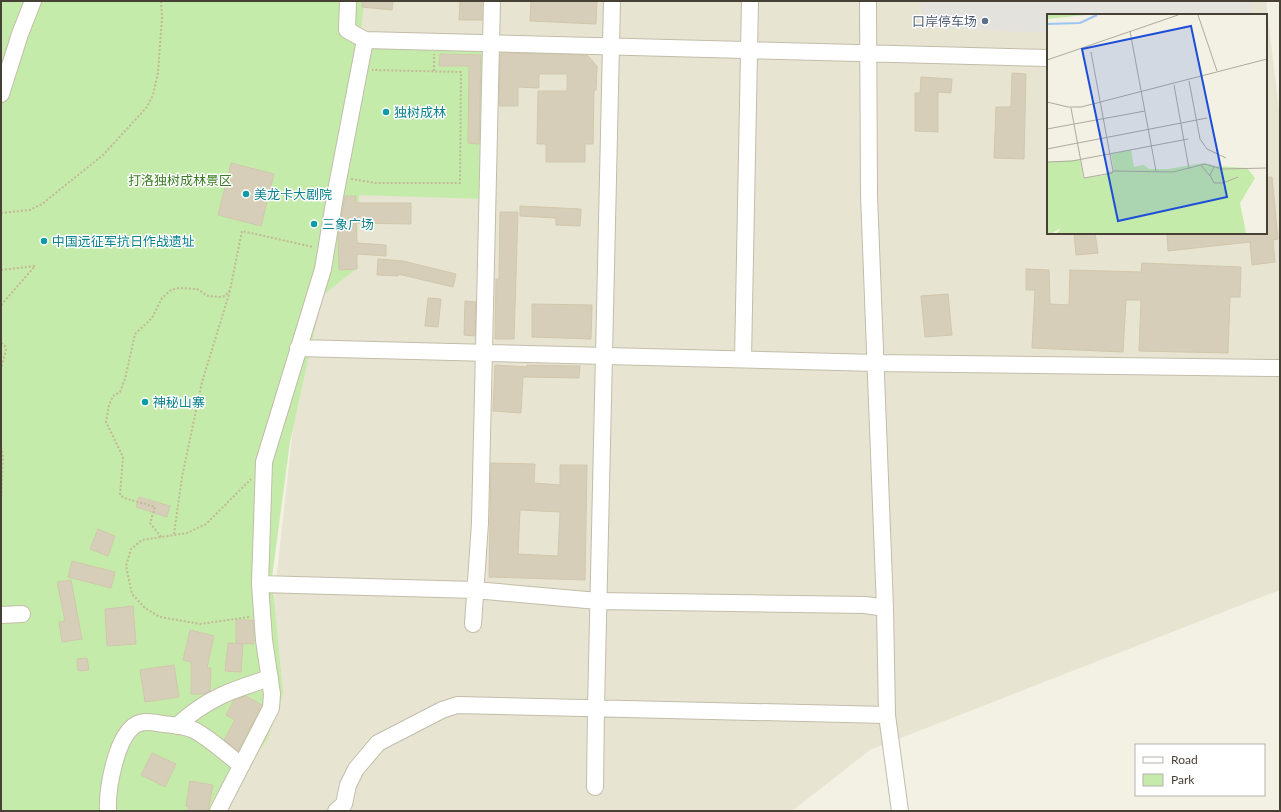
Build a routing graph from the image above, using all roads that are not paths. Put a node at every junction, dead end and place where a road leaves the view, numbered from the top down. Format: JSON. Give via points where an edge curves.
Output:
{"nodes":[{"id":1,"x":33,"y":1,"type":"edge"},
{"id":2,"x":348,"y":1,"type":"edge"},
{"id":3,"x":492,"y":1,"type":"edge"},
{"id":4,"x":612,"y":1,"type":"edge"},
{"id":5,"x":750,"y":1,"type":"edge"},
{"id":6,"x":868,"y":1,"type":"edge"},
{"id":7,"x":365,"y":40,"type":"junction"},
{"id":8,"x":491,"y":43,"type":"junction"},
{"id":9,"x":610,"y":46,"type":"junction"},
{"id":10,"x":748,"y":50,"type":"junction"},
{"id":11,"x":869,"y":53,"type":"junction"},
{"id":12,"x":1047,"y":58,"type":"edge"},
{"id":13,"x":1,"y":94,"type":"edge"},
{"id":14,"x":298,"y":348,"type":"junction"},
{"id":15,"x":484,"y":352,"type":"junction"},
{"id":16,"x":604,"y":355,"type":"junction"},
{"id":17,"x":743,"y":359,"type":"junction"},
{"id":18,"x":876,"y":363,"type":"junction"},
{"id":19,"x":1280,"y":368,"type":"edge"},
{"id":20,"x":260,"y":584,"type":"junction"},
{"id":21,"x":475,"y":590,"type":"junction"},
{"id":22,"x":598,"y":601,"type":"junction"},
{"id":23,"x":885,"y":608,"type":"junction"},
{"id":24,"x":22,"y":614,"type":"dead end"},
{"id":25,"x":1,"y":615,"type":"edge"},
{"id":26,"x":473,"y":624,"type":"dead end"},
{"id":27,"x":270,"y":678,"type":"junction"},
{"id":28,"x":596,"y":708,"type":"junction"},
{"id":29,"x":887,"y":715,"type":"junction"},
{"id":30,"x":178,"y":726,"type":"junction"},
{"id":31,"x":240,"y":765,"type":"junction"},
{"id":32,"x":595,"y":787,"type":"dead end"},
{"id":33,"x":108,"y":811,"type":"edge"},
{"id":34,"x":218,"y":811,"type":"edge"},
{"id":35,"x":336,"y":811,"type":"edge"},
{"id":36,"x":900,"y":811,"type":"edge"}],
"edges":[{"from":1,"to":13,"type":"street"},
{"from":2,"to":7,"type":"street","via":[[347,30]]},
{"from":3,"to":8,"type":"street"},
{"from":4,"to":9,"type":"street"},
{"from":5,"to":10,"type":"street"},
{"from":6,"to":11,"type":"street"},
{"from":7,"to":8,"type":"street"},
{"from":7,"to":14,"type":"street","via":[[323,269]]},
{"from":8,"to":9,"type":"street"},
{"from":8,"to":15,"type":"street"},
{"from":9,"to":10,"type":"street"},
{"from":9,"to":16,"type":"street"},
{"from":10,"to":11,"type":"street"},
{"from":10,"to":17,"type":"street"},
{"from":11,"to":12,"type":"street"},
{"from":11,"to":18,"type":"street","via":[[869,195]]},
{"from":14,"to":15,"type":"street"},
{"from":14,"to":20,"type":"street","via":[[264,462]]},
{"from":15,"to":16,"type":"street"},
{"from":15,"to":21,"type":"street","via":[[480,523]]},
{"from":16,"to":17,"type":"street"},
{"from":16,"to":22,"type":"street"},
{"from":17,"to":18,"type":"street"},
{"from":18,"to":19,"type":"street"},
{"from":18,"to":23,"type":"street"},
{"from":20,"to":21,"type":"street"},
{"from":20,"to":27,"type":"street"},
{"from":21,"to":22,"type":"street"},
{"from":21,"to":26,"type":"street"},
{"from":22,"to":23,"type":"street","via":[[865,605]]},
{"from":22,"to":28,"type":"street"},
{"from":23,"to":29,"type":"street"},
{"from":24,"to":25,"type":"street"},
{"from":27,"to":30,"type":"street","via":[[212,699],[193,711]]},
{"from":27,"to":31,"type":"street","via":[[271,708]]},
{"from":28,"to":29,"type":"street"},
{"from":28,"to":32,"type":"street"},
{"from":28,"to":35,"type":"street","via":[[457,705],[442,710],[378,743],[356,769],[348,785],[344,804]]},
{"from":29,"to":36,"type":"street"},
{"from":30,"to":31,"type":"street","via":[[196,731]]},
{"from":30,"to":33,"type":"street","via":[[147,722],[138,724],[122,739],[109,792]]},
{"from":31,"to":34,"type":"street"}]}
